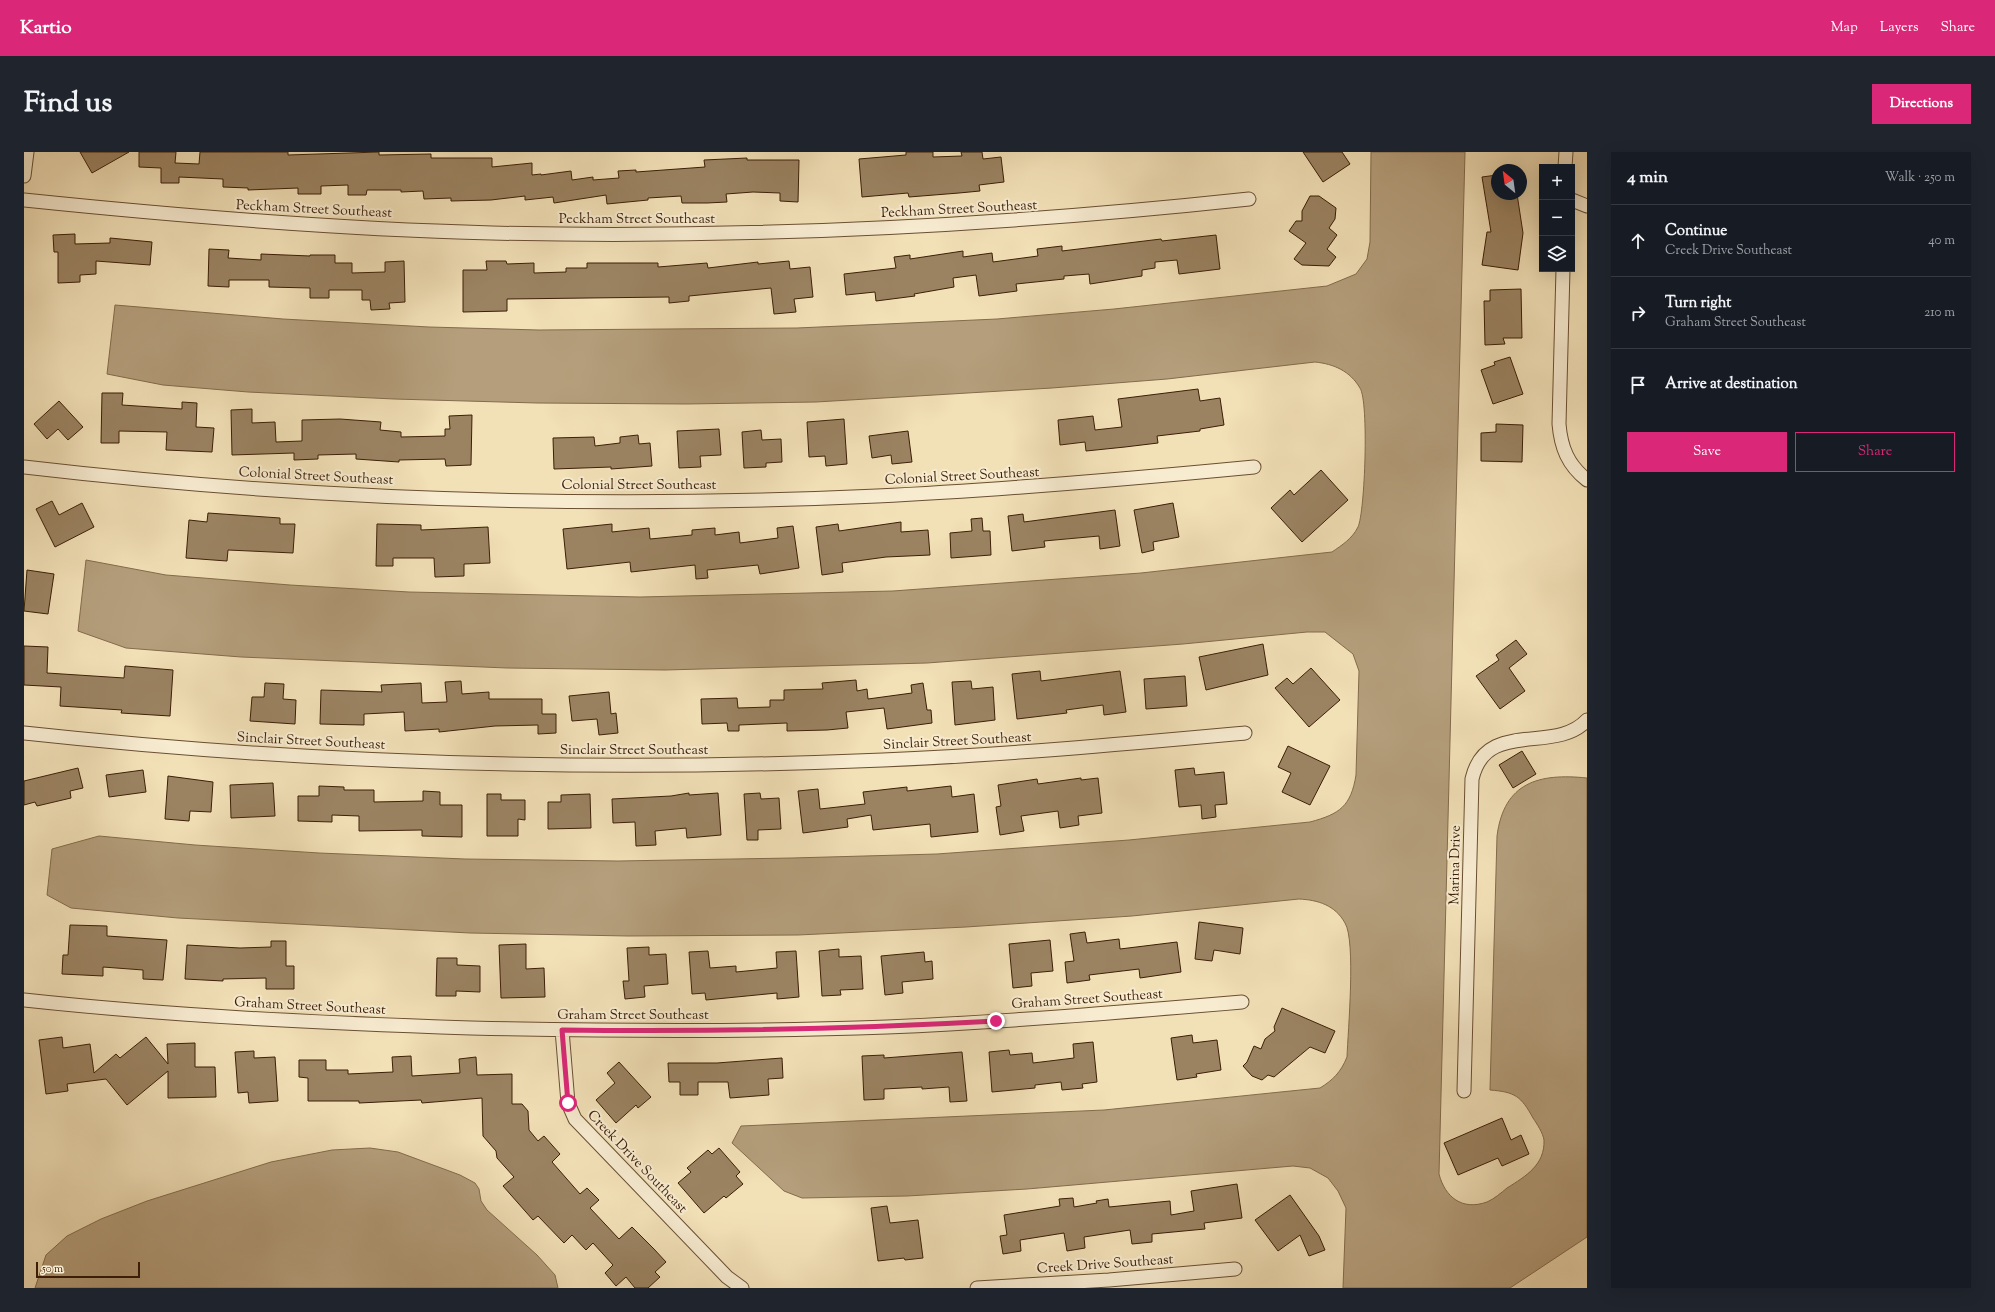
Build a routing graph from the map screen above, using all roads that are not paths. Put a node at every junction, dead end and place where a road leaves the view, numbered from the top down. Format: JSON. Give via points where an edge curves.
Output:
{"nodes":[{"id":1,"x":27,"y":152,"type":"edge"},
{"id":2,"x":1566,"y":152,"type":"edge"},
{"id":3,"x":1566,"y":164,"type":"edge"},
{"id":4,"x":24,"y":176,"type":"edge"},
{"id":5,"x":1249,"y":199,"type":"dead end"},
{"id":6,"x":24,"y":200,"type":"edge"},
{"id":7,"x":1575,"y":201,"type":"edge"},
{"id":8,"x":1587,"y":206,"type":"edge"},
{"id":9,"x":1563,"y":272,"type":"edge"},
{"id":10,"x":24,"y":467,"type":"edge"},
{"id":11,"x":1254,"y":467,"type":"dead end"},
{"id":12,"x":1587,"y":480,"type":"edge"},
{"id":13,"x":1587,"y":720,"type":"edge"},
{"id":14,"x":1245,"y":733,"type":"dead end"},
{"id":15,"x":24,"y":734,"type":"edge"},
{"id":16,"x":24,"y":1000,"type":"edge"},
{"id":17,"x":1242,"y":1002,"type":"dead end"},
{"id":18,"x":562,"y":1030,"type":"junction"},
{"id":19,"x":1464,"y":1091,"type":"dead end"},
{"id":20,"x":1235,"y":1269,"type":"dead end"},
{"id":21,"x":742,"y":1288,"type":"edge"},
{"id":22,"x":977,"y":1288,"type":"edge"}],
"edges":[{"from":1,"to":4,"type":"street"},
{"from":2,"to":3,"type":"street"},
{"from":5,"to":6,"type":"street","name":"Peckham Street Southeast","via":[[1128,212],[957,225],[676,235],[497,233],[341,226],[208,218]]},
{"from":7,"to":8,"type":"street"},
{"from":9,"to":12,"type":"street","via":[[1560,441],[1576,471]]},
{"from":10,"to":11,"type":"street","name":"Colonial Street Southeast","via":[[189,483],[362,494],[490,499],[679,501],[974,491]]},
{"from":13,"to":19,"type":"street","name":"Marina Drive","via":[[1582,726],[1567,734],[1500,743],[1486,753],[1474,769]]},
{"from":14,"to":15,"type":"street","name":"Sinclair Street Southeast","via":[[980,755],[806,763],[679,765],[371,759],[181,748]]},
{"from":16,"to":18,"type":"street","name":"Graham Street Southeast","via":[[252,1019]]},
{"from":17,"to":18,"type":"street","name":"Graham Street Southeast","via":[[1103,1014],[889,1027],[674,1032]]},
{"from":18,"to":21,"type":"street","name":"Creek Drive Southeast","via":[[568,1103],[575,1118],[727,1277]]},
{"from":20,"to":22,"type":"street","name":"Creek Drive Southeast"}]}
